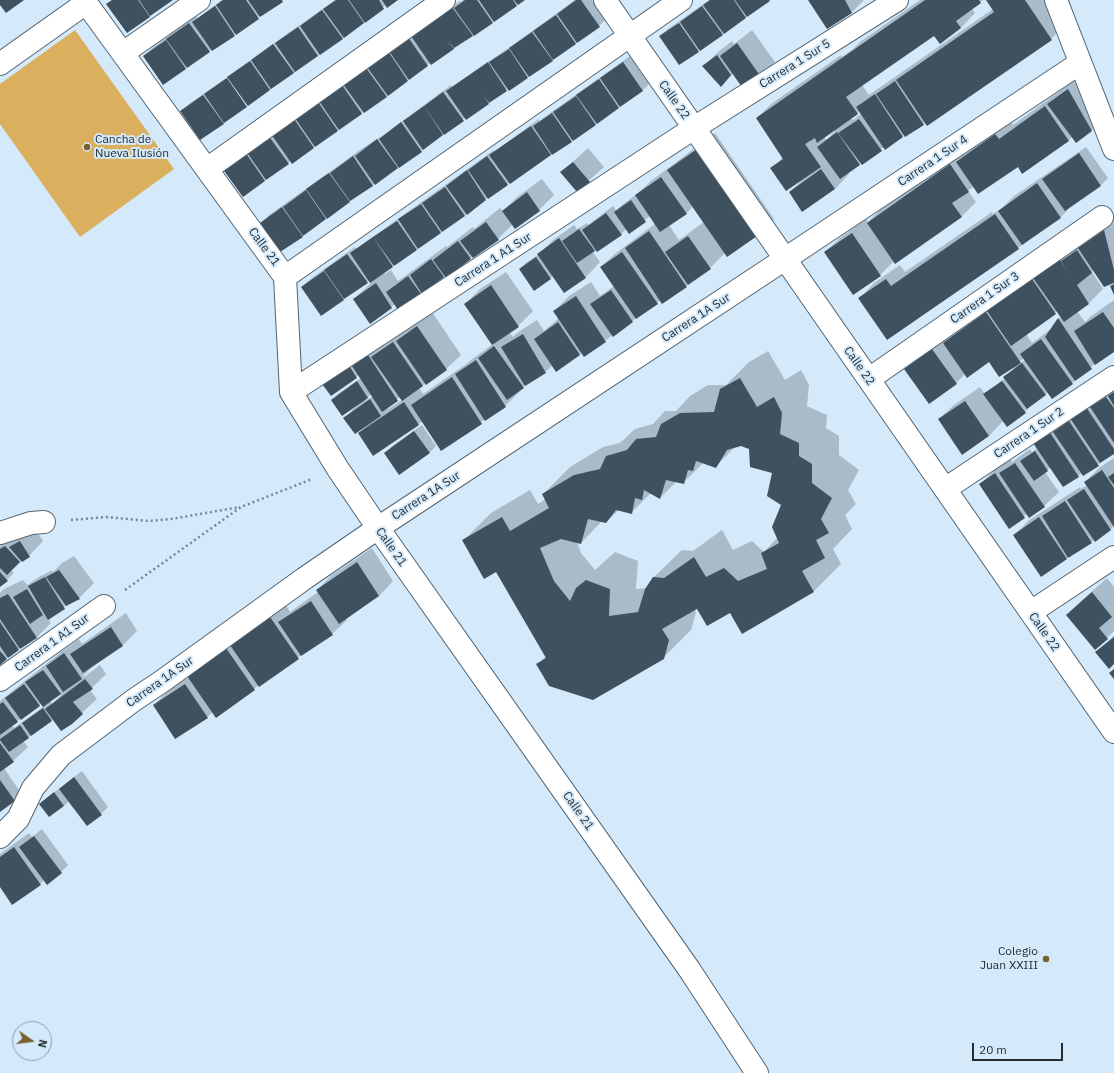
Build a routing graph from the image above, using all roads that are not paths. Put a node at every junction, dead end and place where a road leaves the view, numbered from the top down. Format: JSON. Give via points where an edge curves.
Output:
{"nodes":[{"id":1,"x":199,"y":0,"type":"edge"},
{"id":2,"x":444,"y":0,"type":"edge"},
{"id":3,"x":604,"y":0,"type":"edge"},
{"id":4,"x":681,"y":0,"type":"edge"},
{"id":5,"x":897,"y":0,"type":"edge"},
{"id":6,"x":1056,"y":0,"type":"edge"},
{"id":7,"x":85,"y":1,"type":"edge"},
{"id":8,"x":629,"y":36,"type":"junction"},
{"id":9,"x":123,"y":53,"type":"junction"},
{"id":10,"x":1080,"y":63,"type":"junction"},
{"id":11,"x":0,"y":64,"type":"edge"},
{"id":12,"x":694,"y":128,"type":"junction"},
{"id":13,"x":1114,"y":149,"type":"edge"},
{"id":14,"x":207,"y":169,"type":"junction"},
{"id":15,"x":1102,"y":217,"type":"dead end"},
{"id":16,"x":785,"y":259,"type":"junction"},
{"id":17,"x":285,"y":276,"type":"junction"},
{"id":18,"x":1114,"y":377,"type":"edge"},
{"id":19,"x":868,"y":379,"type":"junction"},
{"id":20,"x":292,"y":392,"type":"junction"},
{"id":21,"x":945,"y":489,"type":"junction"},
{"id":22,"x":44,"y":522,"type":"road end"},
{"id":23,"x":378,"y":528,"type":"junction"},
{"id":24,"x":0,"y":533,"type":"edge"},
{"id":25,"x":1114,"y":557,"type":"edge"},
{"id":26,"x":104,"y":606,"type":"road end"},
{"id":27,"x":1031,"y":612,"type":"junction"},
{"id":28,"x":0,"y":680,"type":"edge"},
{"id":29,"x":1113,"y":729,"type":"edge"},
{"id":30,"x":0,"y":837,"type":"edge"},
{"id":31,"x":757,"y":1073,"type":"edge"}],
"edges":[{"from":1,"to":9,"type":"street"},
{"from":2,"to":14,"type":"street"},
{"from":3,"to":8,"type":"street","name":"Calle 22"},
{"from":4,"to":8,"type":"street"},
{"from":5,"to":12,"type":"street","name":"Carrera 1 Sur 5"},
{"from":6,"to":10,"type":"street"},
{"from":7,"to":9,"type":"street","name":"Calle 21"},
{"from":7,"to":11,"type":"street"},
{"from":8,"to":12,"type":"street","name":"Calle 22"},
{"from":8,"to":17,"type":"street"},
{"from":9,"to":14,"type":"street","name":"Calle 21"},
{"from":10,"to":13,"type":"street"},
{"from":10,"to":16,"type":"street","name":"Carrera 1 Sur 4"},
{"from":12,"to":16,"type":"street","name":"Calle 22"},
{"from":12,"to":20,"type":"street","name":"Carrera 1 A1 Sur"},
{"from":14,"to":17,"type":"street","name":"Calle 21"},
{"from":15,"to":19,"type":"street","name":"Carrera 1 Sur 3"},
{"from":16,"to":19,"type":"street","name":"Calle 22"},
{"from":16,"to":23,"type":"street","name":"Carrera 1A Sur"},
{"from":17,"to":20,"type":"street","name":"Calle 21"},
{"from":18,"to":21,"type":"street","name":"Carrera 1 Sur 2"},
{"from":19,"to":21,"type":"street","name":"Calle 22"},
{"from":20,"to":23,"type":"street","name":"Calle 21","via":[[338,469]]},
{"from":21,"to":27,"type":"street","name":"Calle 22"},
{"from":22,"to":24,"type":"street","via":[[31,523]]},
{"from":23,"to":30,"type":"street","name":"Carrera 1A Sur","via":[[134,700],[61,755],[33,788],[18,819]]},
{"from":23,"to":31,"type":"street","name":"Calle 21","via":[[689,969]]},
{"from":25,"to":27,"type":"street"},
{"from":26,"to":28,"type":"street","name":"Carrera 1 A1 Sur"},
{"from":27,"to":29,"type":"street","name":"Calle 22"}]}
